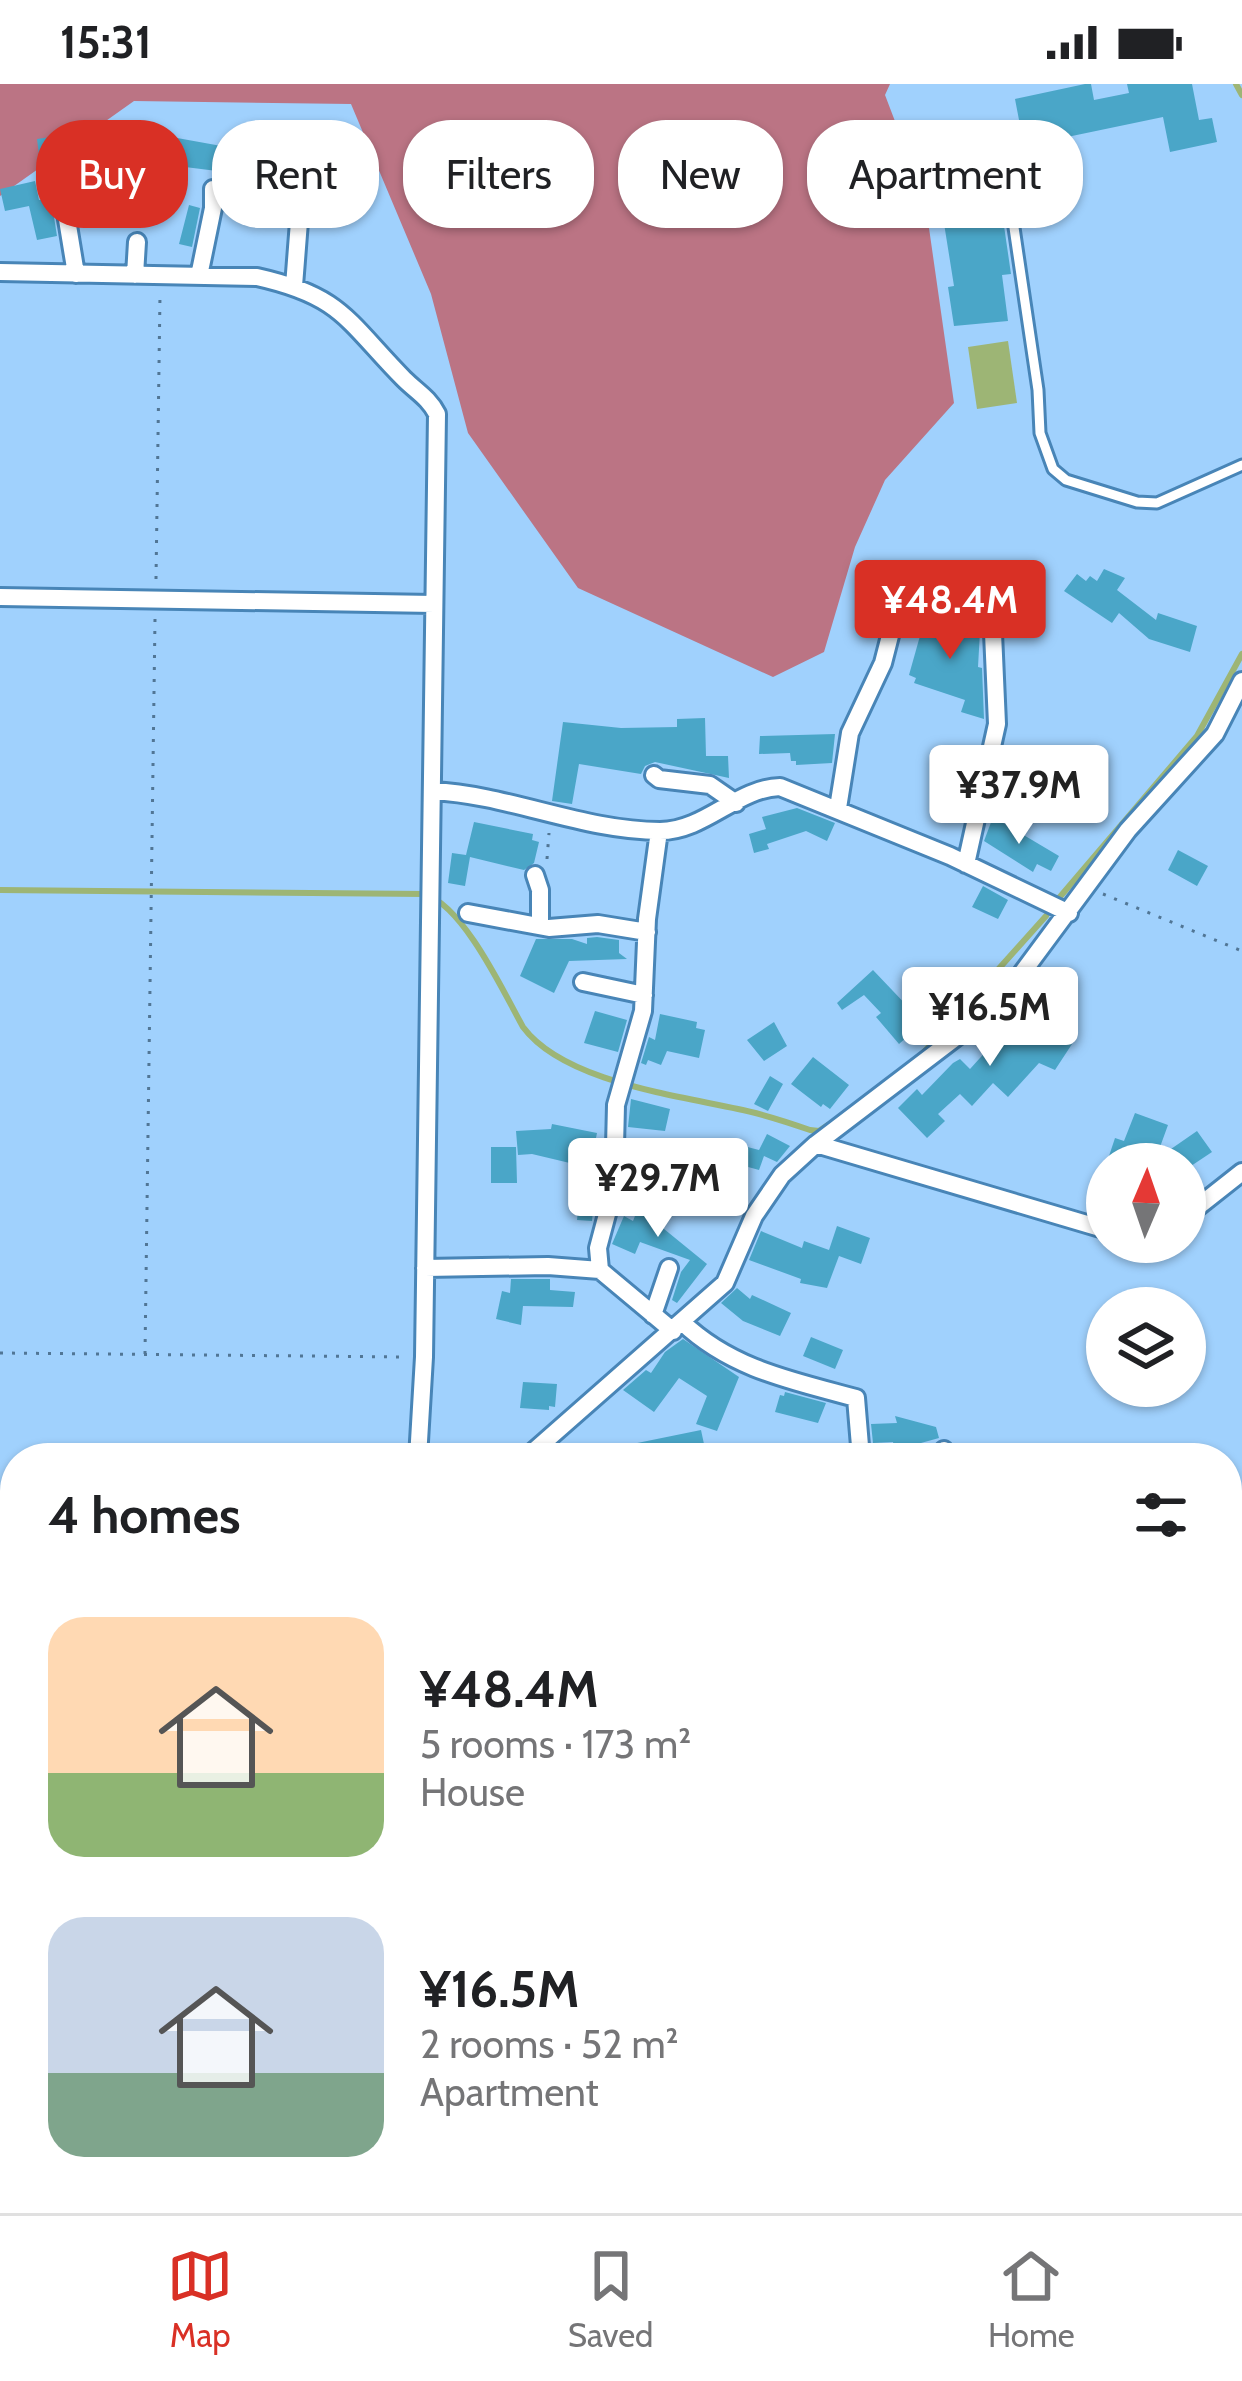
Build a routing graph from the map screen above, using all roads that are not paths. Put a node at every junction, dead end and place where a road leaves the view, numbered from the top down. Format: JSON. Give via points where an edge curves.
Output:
{"nodes":[{"id":1,"x":212,"y":213,"type":"edge"},
{"id":2,"x":68,"y":228,"type":"edge"},
{"id":3,"x":299,"y":228,"type":"edge"},
{"id":4,"x":1014,"y":228,"type":"edge"},
{"id":5,"x":137,"y":242,"type":"dead end"},
{"id":6,"x":0,"y":272,"type":"edge"},
{"id":7,"x":76,"y":274,"type":"junction"},
{"id":8,"x":135,"y":275,"type":"junction"},
{"id":9,"x":199,"y":276,"type":"junction"},
{"id":10,"x":294,"y":286,"type":"junction"},
{"id":11,"x":1242,"y":465,"type":"edge"},
{"id":12,"x":908,"y":592,"type":"dead end"},
{"id":13,"x":0,"y":596,"type":"edge"},
{"id":14,"x":434,"y":604,"type":"junction"},
{"id":15,"x":992,"y":610,"type":"dead end"},
{"id":16,"x":1242,"y":681,"type":"edge"},
{"id":17,"x":654,"y":775,"type":"dead end"},
{"id":18,"x":433,"y":791,"type":"junction"},
{"id":19,"x":736,"y":803,"type":"junction"},
{"id":20,"x":838,"y":808,"type":"junction"},
{"id":21,"x":659,"y":831,"type":"junction"},
{"id":22,"x":966,"y":865,"type":"junction"},
{"id":23,"x":535,"y":876,"type":"road end"},
{"id":24,"x":468,"y":913,"type":"dead end"},
{"id":25,"x":1069,"y":913,"type":"junction"},
{"id":26,"x":540,"y":926,"type":"junction"},
{"id":27,"x":646,"y":932,"type":"junction"},
{"id":28,"x":583,"y":982,"type":"dead end"},
{"id":29,"x":644,"y":995,"type":"junction"},
{"id":30,"x":816,"y":1144,"type":"junction"},
{"id":31,"x":1242,"y":1172,"type":"edge"},
{"id":32,"x":1206,"y":1200,"type":"edge"},
{"id":33,"x":1086,"y":1225,"type":"edge"},
{"id":34,"x":425,"y":1268,"type":"junction"},
{"id":35,"x":669,"y":1268,"type":"dead end"},
{"id":36,"x":600,"y":1270,"type":"junction"},
{"id":37,"x":653,"y":1315,"type":"junction"},
{"id":38,"x":678,"y":1327,"type":"junction"},
{"id":39,"x":419,"y":1443,"type":"edge"},
{"id":40,"x":543,"y":1443,"type":"edge"},
{"id":41,"x":860,"y":1443,"type":"edge"}],
"edges":[{"from":1,"to":9,"type":"street"},
{"from":2,"to":7,"type":"street"},
{"from":3,"to":10,"type":"street"},
{"from":4,"to":11,"type":"lane","via":[[1040,433],[1053,469],[1066,480],[1157,503]]},
{"from":5,"to":8,"type":"street"},
{"from":6,"to":7,"type":"street"},
{"from":7,"to":8,"type":"street"},
{"from":8,"to":9,"type":"street"},
{"from":9,"to":10,"type":"street"},
{"from":10,"to":14,"type":"street","via":[[342,310],[436,413]]},
{"from":12,"to":20,"type":"street","via":[[850,733]]},
{"from":13,"to":14,"type":"street"},
{"from":14,"to":18,"type":"street"},
{"from":15,"to":22,"type":"street","via":[[997,724]]},
{"from":16,"to":25,"type":"street","via":[[1215,734]]},
{"from":17,"to":19,"type":"street","via":[[710,777]]},
{"from":18,"to":21,"type":"street"},
{"from":18,"to":34,"type":"street"},
{"from":19,"to":20,"type":"street","via":[[780,787]]},
{"from":19,"to":21,"type":"street"},
{"from":20,"to":22,"type":"street"},
{"from":21,"to":27,"type":"street"},
{"from":22,"to":25,"type":"street"},
{"from":23,"to":26,"type":"street"},
{"from":24,"to":26,"type":"street"},
{"from":25,"to":30,"type":"street","via":[[988,1013]]},
{"from":26,"to":27,"type":"street"},
{"from":27,"to":29,"type":"street"},
{"from":28,"to":29,"type":"street"},
{"from":29,"to":36,"type":"street","via":[[616,1105],[614,1188]]},
{"from":30,"to":33,"type":"street"},
{"from":30,"to":38,"type":"street","via":[[763,1202],[725,1283]]},
{"from":31,"to":32,"type":"street"},
{"from":34,"to":36,"type":"street"},
{"from":34,"to":39,"type":"street"},
{"from":35,"to":37,"type":"street"},
{"from":36,"to":37,"type":"street"},
{"from":37,"to":38,"type":"street"},
{"from":38,"to":40,"type":"street"},
{"from":38,"to":41,"type":"street","via":[[758,1371],[856,1398]]}]}
